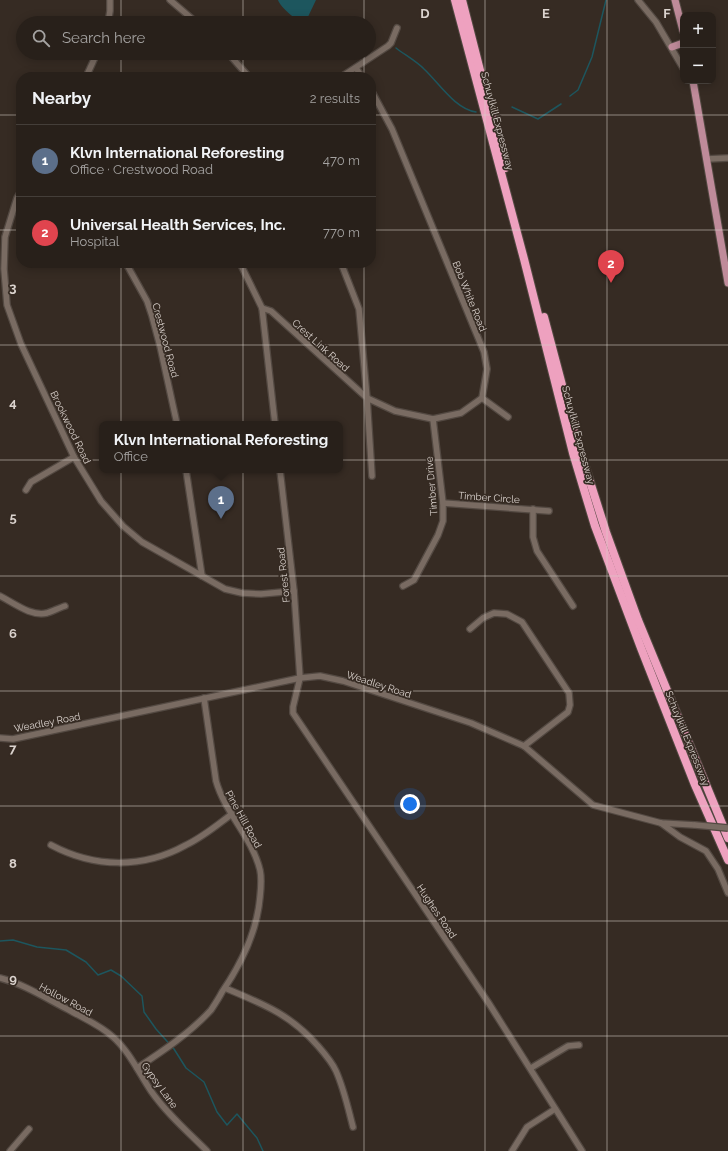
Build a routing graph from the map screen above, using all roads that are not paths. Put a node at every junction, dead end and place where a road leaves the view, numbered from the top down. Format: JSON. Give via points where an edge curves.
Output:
{"nodes":[{"id":1,"x":110,"y":0,"type":"edge"},
{"id":2,"x":170,"y":0,"type":"edge"},
{"id":3,"x":455,"y":0,"type":"edge"},
{"id":4,"x":462,"y":0,"type":"edge"},
{"id":5,"x":638,"y":0,"type":"edge"},
{"id":6,"x":675,"y":0,"type":"edge"},
{"id":7,"x":109,"y":16,"type":"edge"},
{"id":8,"x":189,"y":16,"type":"edge"},
{"id":9,"x":680,"y":19,"type":"edge"},
{"id":10,"x":397,"y":28,"type":"dead end"},
{"id":11,"x":680,"y":44,"type":"edge"},
{"id":12,"x":672,"y":47,"type":"junction"},
{"id":13,"x":376,"y":53,"type":"edge"},
{"id":14,"x":94,"y":60,"type":"edge"},
{"id":15,"x":234,"y":60,"type":"edge"},
{"id":16,"x":365,"y":60,"type":"edge"},
{"id":17,"x":680,"y":62,"type":"edge"},
{"id":18,"x":356,"y":68,"type":"junction"},
{"id":19,"x":88,"y":72,"type":"edge"},
{"id":20,"x":245,"y":72,"type":"edge"},
{"id":21,"x":349,"y":72,"type":"edge"},
{"id":22,"x":359,"y":72,"type":"edge"},
{"id":23,"x":693,"y":84,"type":"edge"},
{"id":24,"x":376,"y":99,"type":"edge"},
{"id":25,"x":728,"y":158,"type":"edge"},
{"id":26,"x":707,"y":159,"type":"junction"},
{"id":27,"x":16,"y":198,"type":"edge"},
{"id":28,"x":129,"y":268,"type":"edge"},
{"id":29,"x":242,"y":268,"type":"edge"},
{"id":30,"x":343,"y":268,"type":"edge"},
{"id":31,"x":728,"y":283,"type":"edge"},
{"id":32,"x":262,"y":308,"type":"junction"},
{"id":33,"x":367,"y":398,"type":"junction"},
{"id":34,"x":482,"y":398,"type":"junction"},
{"id":35,"x":508,"y":417,"type":"dead end"},
{"id":36,"x":433,"y":419,"type":"junction"},
{"id":37,"x":176,"y":421,"type":"edge"},
{"id":38,"x":275,"y":421,"type":"edge"},
{"id":39,"x":74,"y":457,"type":"junction"},
{"id":40,"x":186,"y":473,"type":"edge"},
{"id":41,"x":280,"y":473,"type":"edge"},
{"id":42,"x":372,"y":476,"type":"dead end"},
{"id":43,"x":26,"y":490,"type":"dead end"},
{"id":44,"x":443,"y":502,"type":"junction"},
{"id":45,"x":533,"y":509,"type":"junction"},
{"id":46,"x":549,"y":510,"type":"dead end"},
{"id":47,"x":202,"y":576,"type":"junction"},
{"id":48,"x":403,"y":586,"type":"dead end"},
{"id":49,"x":294,"y":591,"type":"junction"},
{"id":50,"x":0,"y":596,"type":"edge"},
{"id":51,"x":65,"y":606,"type":"dead end"},
{"id":52,"x":574,"y":606,"type":"dead end"},
{"id":53,"x":470,"y":629,"type":"dead end"},
{"id":54,"x":300,"y":678,"type":"junction"},
{"id":55,"x":204,"y":698,"type":"junction"},
{"id":56,"x":0,"y":738,"type":"edge"},
{"id":57,"x":524,"y":746,"type":"junction"},
{"id":58,"x":232,"y":814,"type":"junction"},
{"id":59,"x":661,"y":823,"type":"junction"},
{"id":60,"x":728,"y":828,"type":"edge"},
{"id":61,"x":728,"y":838,"type":"edge"},
{"id":62,"x":50,"y":845,"type":"dead end"},
{"id":63,"x":728,"y":860,"type":"edge"},
{"id":64,"x":728,"y":893,"type":"edge"},
{"id":65,"x":0,"y":978,"type":"edge"},
{"id":66,"x":225,"y":988,"type":"junction"},
{"id":67,"x":119,"y":1043,"type":"joint"},
{"id":68,"x":579,"y":1045,"type":"dead end"},
{"id":69,"x":137,"y":1068,"type":"junction"},
{"id":70,"x":531,"y":1068,"type":"junction"},
{"id":71,"x":555,"y":1109,"type":"junction"},
{"id":72,"x":353,"y":1127,"type":"dead end"},
{"id":73,"x":29,"y":1129,"type":"dead end"},
{"id":74,"x":10,"y":1151,"type":"edge"},
{"id":75,"x":207,"y":1151,"type":"edge"},
{"id":76,"x":512,"y":1151,"type":"edge"},
{"id":77,"x":582,"y":1151,"type":"edge"}],
"edges":[{"from":1,"to":7,"type":"street"},
{"from":2,"to":8,"type":"street"},
{"from":3,"to":63,"type":"highway","name":"Schuylkill Expressway","via":[[573,453],[595,526],[695,785]]},
{"from":4,"to":61,"type":"highway","name":"Schuylkill Expressway","via":[[574,433],[638,620]]},
{"from":5,"to":12,"type":"street"},
{"from":6,"to":9,"type":"main road"},
{"from":10,"to":13,"type":"street","via":[[391,43]]},
{"from":11,"to":12,"type":"main road"},
{"from":12,"to":17,"type":"street"},
{"from":14,"to":19,"type":"street"},
{"from":15,"to":20,"type":"street"},
{"from":16,"to":18,"type":"street"},
{"from":18,"to":21,"type":"street"},
{"from":18,"to":22,"type":"street"},
{"from":23,"to":26,"type":"main road"},
{"from":24,"to":34,"type":"street","name":"Bob White Road","via":[[392,129],[484,352],[487,369]]},
{"from":25,"to":26,"type":"street"},
{"from":26,"to":31,"type":"main road"},
{"from":27,"to":39,"type":"street","name":"Brookwood Road","via":[[5,237],[7,305],[21,344]]},
{"from":28,"to":37,"type":"street","name":"Crestwood Road","via":[[147,301],[152,316]]},
{"from":29,"to":32,"type":"street"},
{"from":30,"to":33,"type":"street","via":[[359,309]]},
{"from":32,"to":33,"type":"street","name":"Crest Link Road","via":[[271,311]]},
{"from":32,"to":38,"type":"street"},
{"from":33,"to":36,"type":"street","via":[[395,411]]},
{"from":33,"to":42,"type":"street"},
{"from":34,"to":35,"type":"street"},
{"from":34,"to":36,"type":"street","via":[[461,413]]},
{"from":36,"to":44,"type":"street","name":"Timber Drive"},
{"from":39,"to":43,"type":"street","via":[[31,482]]},
{"from":39,"to":47,"type":"street","name":"Brookwood Road","via":[[101,501],[123,526],[142,542]]},
{"from":40,"to":47,"type":"street"},
{"from":41,"to":49,"type":"street","name":"Forest Road"},
{"from":44,"to":45,"type":"street","name":"Timber Circle"},
{"from":44,"to":48,"type":"street","name":"Timber Drive","via":[[443,521],[438,535],[414,580]]},
{"from":45,"to":46,"type":"street","name":"Timber Circle"},
{"from":45,"to":52,"type":"street","name":"Timber Circle","via":[[533,537],[537,551]]},
{"from":47,"to":49,"type":"street","name":"Brookwood Road","via":[[225,589],[242,593]]},
{"from":49,"to":54,"type":"street","name":"Forest Road"},
{"from":50,"to":51,"type":"street","via":[[35,613],[47,613]]},
{"from":53,"to":57,"type":"street","via":[[494,613],[507,614],[522,622],[569,693],[568,712]]},
{"from":54,"to":55,"type":"street","name":"Weadley Road"},
{"from":54,"to":57,"type":"street","name":"Weadley Road","via":[[320,676],[343,681],[471,723]]},
{"from":54,"to":70,"type":"street","name":"Hughes Road","via":[[293,707],[297,720]]},
{"from":55,"to":56,"type":"street","name":"Weadley Road","via":[[13,739]]},
{"from":55,"to":58,"type":"street","name":"Pine Hill Road","via":[[216,780]]},
{"from":57,"to":59,"type":"street","name":"Weadley Road","via":[[593,805]]},
{"from":58,"to":62,"type":"street","via":[[188,845],[164,856],[138,862],[96,861],[70,855]]},
{"from":58,"to":66,"type":"street","name":"Pine Hill Road","via":[[248,840],[260,870],[261,886],[253,935],[240,964]]},
{"from":59,"to":60,"type":"street","name":"Weadley Road","bridge":true},
{"from":59,"to":64,"type":"street","via":[[706,851],[718,869]]},
{"from":65,"to":67,"type":"street","name":"Hollow Road","via":[[38,994],[96,1025]]},
{"from":66,"to":69,"type":"street","name":"Pine Hill Road","via":[[211,1009],[180,1038]]},
{"from":66,"to":72,"type":"street","via":[[290,1019],[307,1034],[335,1070]]},
{"from":67,"to":69,"type":"street","name":"Gypsy Lane"},
{"from":68,"to":70,"type":"street","via":[[568,1046]]},
{"from":69,"to":75,"type":"street","name":"Gypsy Lane","via":[[166,1111]]},
{"from":70,"to":71,"type":"street","name":"Hughes Road"},
{"from":71,"to":76,"type":"street","via":[[527,1127]]},
{"from":71,"to":77,"type":"street","name":"Hughes Road"},
{"from":73,"to":74,"type":"street"}]}
